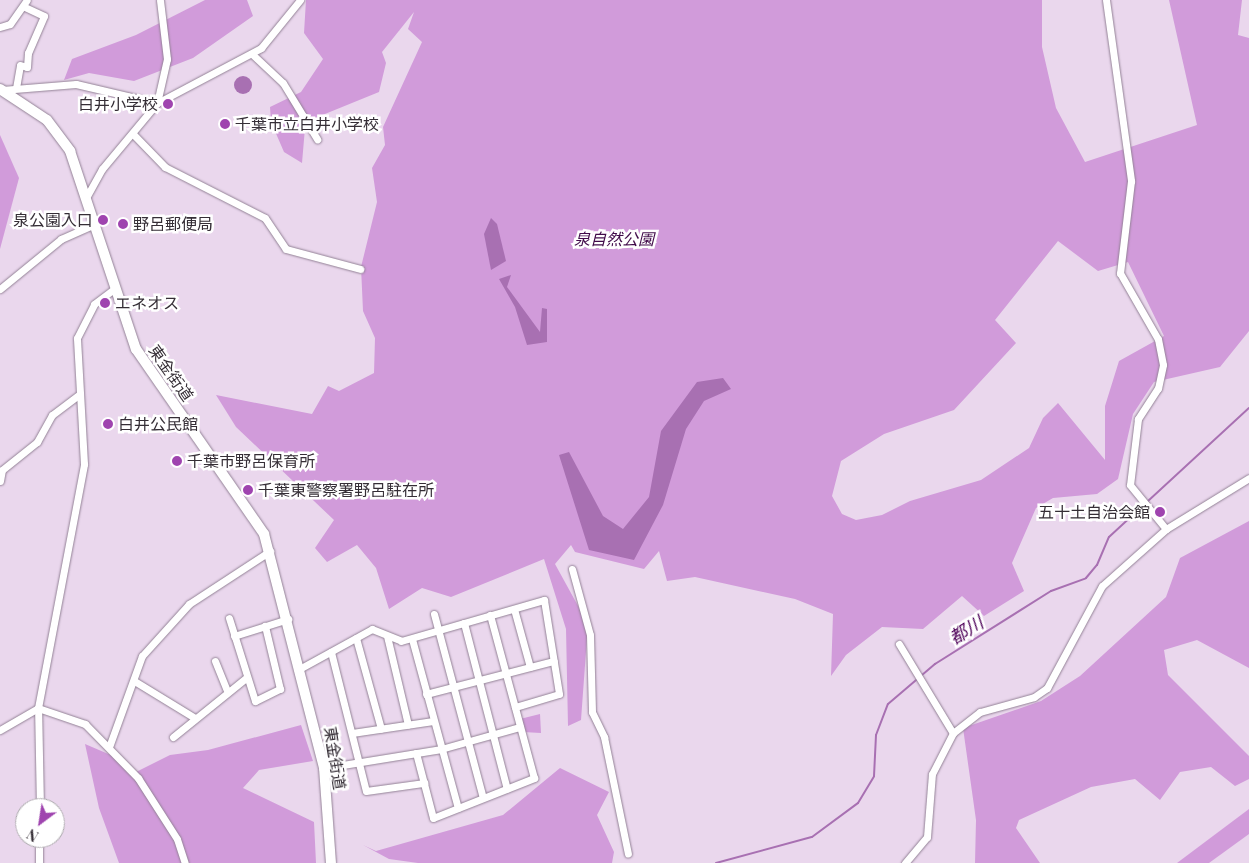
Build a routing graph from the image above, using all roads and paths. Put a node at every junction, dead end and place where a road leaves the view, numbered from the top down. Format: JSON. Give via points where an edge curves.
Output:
{"nodes":[{"id":1,"x":160,"y":0,"type":"edge"},
{"id":2,"x":300,"y":0,"type":"edge"},
{"id":3,"x":1106,"y":0,"type":"edge"},
{"id":4,"x":26,"y":3,"type":"edge"},
{"id":5,"x":0,"y":27,"type":"edge"},
{"id":6,"x":252,"y":54,"type":"junction"},
{"id":7,"x":16,"y":88,"type":"junction"},
{"id":8,"x":1,"y":90,"type":"edge"},
{"id":9,"x":156,"y":103,"type":"junction"},
{"id":10,"x":133,"y":134,"type":"junction"},
{"id":11,"x":316,"y":139,"type":"dead end"},
{"id":12,"x":87,"y":196,"type":"junction"},
{"id":13,"x":94,"y":224,"type":"junction"},
{"id":14,"x":360,"y":269,"type":"dead end"},
{"id":15,"x":0,"y":289,"type":"edge"},
{"id":16,"x":114,"y":289,"type":"junction"},
{"id":17,"x":79,"y":395,"type":"junction"},
{"id":18,"x":1249,"y":478,"type":"edge"},
{"id":19,"x":0,"y":481,"type":"edge"},
{"id":20,"x":1166,"y":529,"type":"junction"},
{"id":21,"x":270,"y":551,"type":"junction"},
{"id":22,"x":572,"y":569,"type":"dead end"},
{"id":23,"x":514,"y":609,"type":"junction"},
{"id":24,"x":434,"y":614,"type":"dead end"},
{"id":25,"x":490,"y":615,"type":"junction"},
{"id":26,"x":229,"y":618,"type":"dead end"},
{"id":27,"x":288,"y":619,"type":"junction"},
{"id":28,"x":464,"y":624,"type":"junction"},
{"id":29,"x":265,"y":626,"type":"junction"},
{"id":30,"x":439,"y":631,"type":"junction"},
{"id":31,"x":234,"y":636,"type":"junction"},
{"id":32,"x":387,"y":636,"type":"junction"},
{"id":33,"x":356,"y":638,"type":"junction"},
{"id":34,"x":412,"y":639,"type":"junction"},
{"id":35,"x":900,"y":644,"type":"dead end"},
{"id":36,"x":331,"y":652,"type":"junction"},
{"id":37,"x":215,"y":661,"type":"dead end"},
{"id":38,"x":554,"y":661,"type":"junction"},
{"id":39,"x":530,"y":667,"type":"junction"},
{"id":40,"x":301,"y":668,"type":"junction"},
{"id":41,"x":505,"y":673,"type":"junction"},
{"id":42,"x":248,"y":677,"type":"junction"},
{"id":43,"x":478,"y":680,"type":"junction"},
{"id":44,"x":136,"y":682,"type":"junction"},
{"id":45,"x":453,"y":687,"type":"junction"},
{"id":46,"x":227,"y":690,"type":"junction"},
{"id":47,"x":426,"y":694,"type":"junction"},
{"id":48,"x":514,"y":706,"type":"junction"},
{"id":49,"x":38,"y":708,"type":"junction"},
{"id":50,"x":195,"y":718,"type":"junction"},
{"id":51,"x":433,"y":721,"type":"junction"},
{"id":52,"x":408,"y":725,"type":"junction"},
{"id":53,"x":520,"y":727,"type":"junction"},
{"id":54,"x":381,"y":728,"type":"junction"},
{"id":55,"x":0,"y":730,"type":"edge"},
{"id":56,"x":352,"y":733,"type":"junction"},
{"id":57,"x":953,"y":733,"type":"junction"},
{"id":58,"x":493,"y":735,"type":"junction"},
{"id":59,"x":172,"y":737,"type":"dead end"},
{"id":60,"x":468,"y":742,"type":"junction"},
{"id":61,"x":109,"y":747,"type":"junction"},
{"id":62,"x":441,"y":749,"type":"junction"},
{"id":63,"x":416,"y":753,"type":"junction"},
{"id":64,"x":360,"y":762,"type":"junction"},
{"id":65,"x":324,"y":768,"type":"junction"},
{"id":66,"x":424,"y":783,"type":"junction"},
{"id":67,"x":507,"y":789,"type":"junction"},
{"id":68,"x":40,"y":798,"type":"edge"},
{"id":69,"x":483,"y":798,"type":"junction"},
{"id":70,"x":458,"y":808,"type":"junction"},
{"id":71,"x":40,"y":848,"type":"edge"},
{"id":72,"x":628,"y":854,"type":"dead end"},
{"id":73,"x":39,"y":863,"type":"edge"},
{"id":74,"x":185,"y":863,"type":"edge"},
{"id":75,"x":331,"y":863,"type":"edge"},
{"id":76,"x":905,"y":863,"type":"edge"}],
"edges":[{"from":1,"to":9,"type":"street","via":[[167,59]]},
{"from":2,"to":6,"type":"street","via":[[278,32]]},
{"from":3,"to":20,"type":"street","via":[[1132,181],[1120,273],[1158,339],[1163,365],[1158,388],[1138,419],[1129,477],[1133,492]]},
{"from":4,"to":5,"type":"street"},
{"from":4,"to":7,"type":"street","via":[[44,16],[28,53],[27,67],[20,66]]},
{"from":6,"to":9,"type":"street"},
{"from":6,"to":11,"type":"street","via":[[283,83]]},
{"from":7,"to":8,"type":"street"},
{"from":7,"to":9,"type":"street","via":[[76,84]]},
{"from":8,"to":12,"type":"highway","name":"東金街道","via":[[53,127],[70,151]]},
{"from":9,"to":10,"type":"street"},
{"from":10,"to":12,"type":"street","via":[[102,168]]},
{"from":10,"to":14,"type":"street","via":[[165,167],[265,218],[286,249]]},
{"from":12,"to":13,"type":"highway","name":"東金街道"},
{"from":13,"to":15,"type":"street","via":[[60,239]]},
{"from":13,"to":16,"type":"highway","name":"東金街道"},
{"from":16,"to":17,"type":"street","via":[[94,304],[79,332]]},
{"from":16,"to":21,"type":"highway","name":"東金街道","via":[[142,361],[248,504]]},
{"from":17,"to":19,"type":"street","via":[[52,415],[37,442],[2,470]]},
{"from":17,"to":49,"type":"street","via":[[81,487]]},
{"from":18,"to":20,"type":"street"},
{"from":20,"to":57,"type":"street","via":[[1096,594],[1048,688],[1034,697],[980,712]]},
{"from":21,"to":27,"type":"highway","name":"東金街道"},
{"from":21,"to":44,"type":"street","via":[[189,604],[142,656]]},
{"from":22,"to":72,"type":"street","via":[[590,636],[592,712],[604,736]]},
{"from":23,"to":25,"type":"street"},
{"from":23,"to":38,"type":"street","via":[[544,600]]},
{"from":23,"to":39,"type":"street"},
{"from":24,"to":30,"type":"street"},
{"from":25,"to":28,"type":"street"},
{"from":25,"to":41,"type":"street"},
{"from":26,"to":31,"type":"street"},
{"from":27,"to":29,"type":"street"},
{"from":27,"to":40,"type":"highway","name":"東金街道"},
{"from":28,"to":30,"type":"street"},
{"from":28,"to":43,"type":"street"},
{"from":29,"to":31,"type":"street"},
{"from":29,"to":42,"type":"street","via":[[280,689],[255,701]]},
{"from":30,"to":34,"type":"street"},
{"from":30,"to":45,"type":"street"},
{"from":31,"to":42,"type":"street"},
{"from":32,"to":33,"type":"street","via":[[376,628]]},
{"from":32,"to":34,"type":"street","via":[[395,641]]},
{"from":32,"to":52,"type":"street"},
{"from":33,"to":36,"type":"street"},
{"from":33,"to":54,"type":"street"},
{"from":34,"to":47,"type":"street"},
{"from":35,"to":57,"type":"street"},
{"from":36,"to":40,"type":"street"},
{"from":36,"to":56,"type":"street"},
{"from":37,"to":46,"type":"street"},
{"from":38,"to":39,"type":"street"},
{"from":38,"to":48,"type":"street","via":[[559,694]]},
{"from":39,"to":41,"type":"street"},
{"from":40,"to":65,"type":"highway","name":"東金街道"},
{"from":41,"to":43,"type":"street"},
{"from":41,"to":48,"type":"street"},
{"from":42,"to":46,"type":"street"},
{"from":43,"to":45,"type":"street"},
{"from":43,"to":58,"type":"street"},
{"from":44,"to":50,"type":"street"},
{"from":44,"to":61,"type":"street"},
{"from":45,"to":47,"type":"street"},
{"from":45,"to":60,"type":"street"},
{"from":46,"to":50,"type":"street"},
{"from":47,"to":51,"type":"street"},
{"from":48,"to":53,"type":"street"},
{"from":49,"to":55,"type":"street"},
{"from":49,"to":61,"type":"street","via":[[85,724]]},
{"from":49,"to":68,"type":"street"},
{"from":50,"to":59,"type":"street"},
{"from":51,"to":52,"type":"street"},
{"from":51,"to":62,"type":"street"},
{"from":52,"to":54,"type":"street"},
{"from":53,"to":58,"type":"street"},
{"from":53,"to":67,"type":"street","via":[[534,778]]},
{"from":54,"to":56,"type":"street"},
{"from":56,"to":64,"type":"street"},
{"from":57,"to":76,"type":"street","via":[[932,774],[927,837]]},
{"from":58,"to":60,"type":"street"},
{"from":58,"to":67,"type":"street"},
{"from":60,"to":62,"type":"street"},
{"from":60,"to":69,"type":"street"},
{"from":61,"to":74,"type":"street","via":[[138,778],[178,839]]},
{"from":62,"to":63,"type":"street"},
{"from":62,"to":70,"type":"street"},
{"from":63,"to":64,"type":"street"},
{"from":63,"to":66,"type":"street"},
{"from":64,"to":65,"type":"street"},
{"from":64,"to":66,"type":"street","via":[[366,791]]},
{"from":65,"to":75,"type":"highway","name":"東金街道"},
{"from":66,"to":70,"type":"street","via":[[433,818]]},
{"from":67,"to":69,"type":"street"},
{"from":69,"to":70,"type":"street"},
{"from":71,"to":73,"type":"street"}]}
